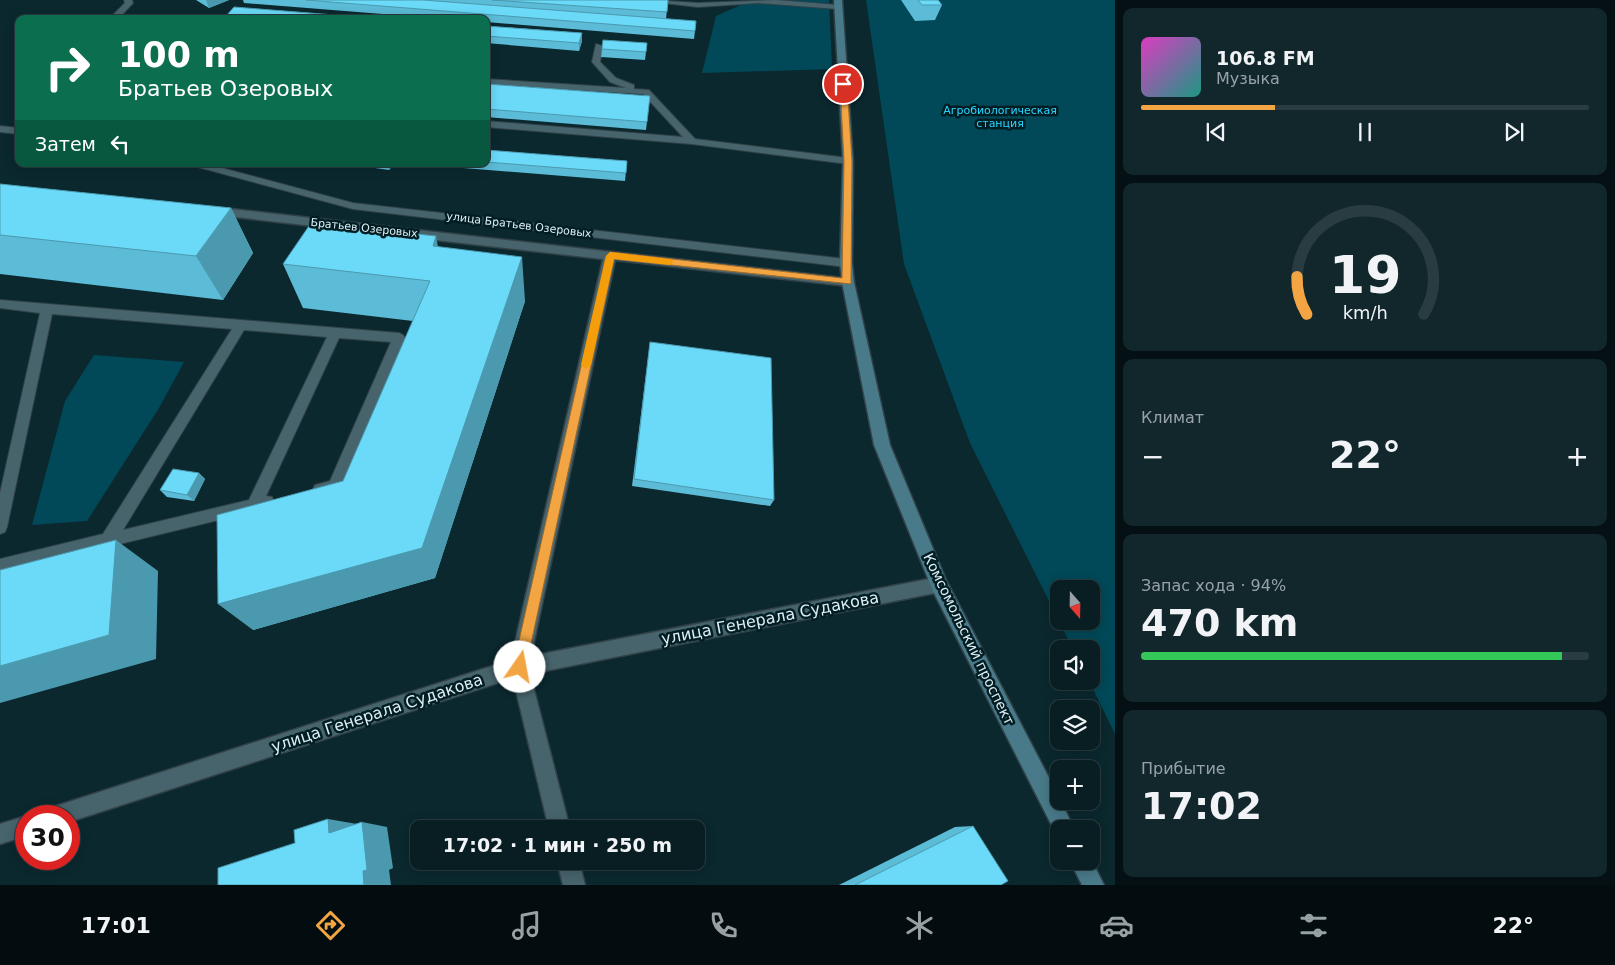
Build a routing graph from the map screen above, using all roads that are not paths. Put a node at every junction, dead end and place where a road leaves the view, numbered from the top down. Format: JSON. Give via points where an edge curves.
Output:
{"nodes":[{"id":1,"x":128,"y":0,"type":"edge"},
{"id":2,"x":655,"y":0,"type":"edge"},
{"id":3,"x":838,"y":4,"type":"edge"},
{"id":4,"x":116,"y":15,"type":"edge"},
{"id":5,"x":599,"y":46,"type":"dead end"},
{"id":6,"x":490,"y":82,"type":"edge"},
{"id":7,"x":646,"y":92,"type":"junction"},
{"id":8,"x":490,"y":124,"type":"edge"},
{"id":9,"x":0,"y":129,"type":"edge"},
{"id":10,"x":15,"y":131,"type":"edge"},
{"id":11,"x":692,"y":142,"type":"junction"},
{"id":12,"x":848,"y":161,"type":"junction"},
{"id":13,"x":208,"y":167,"type":"edge"},
{"id":14,"x":197,"y":209,"type":"edge"},
{"id":15,"x":610,"y":256,"type":"junction"},
{"id":16,"x":846,"y":263,"type":"junction"},
{"id":17,"x":848,"y":282,"type":"junction"},
{"id":18,"x":0,"y":304,"type":"edge"},
{"id":19,"x":47,"y":309,"type":"junction"},
{"id":20,"x":241,"y":325,"type":"junction"},
{"id":21,"x":335,"y":332,"type":"junction"},
{"id":22,"x":308,"y":492,"type":"edge"},
{"id":23,"x":281,"y":499,"type":"edge"},
{"id":24,"x":254,"y":505,"type":"junction"},
{"id":25,"x":0,"y":527,"type":"edge"},
{"id":26,"x":108,"y":540,"type":"junction"},
{"id":27,"x":0,"y":566,"type":"edge"},
{"id":28,"x":939,"y":585,"type":"junction"},
{"id":29,"x":520,"y":667,"type":"junction"},
{"id":30,"x":80,"y":808,"type":"edge"},
{"id":31,"x":558,"y":820,"type":"edge"},
{"id":32,"x":1059,"y":820,"type":"edge"},
{"id":33,"x":15,"y":829,"type":"edge"},
{"id":34,"x":0,"y":834,"type":"edge"},
{"id":35,"x":570,"y":870,"type":"edge"},
{"id":36,"x":1086,"y":870,"type":"edge"},
{"id":37,"x":574,"y":885,"type":"edge"},
{"id":38,"x":1093,"y":885,"type":"edge"}],
"edges":[{"from":1,"to":4,"type":"lane"},
{"from":2,"to":3,"type":"lane","via":[[698,5],[759,1]]},
{"from":3,"to":12,"type":"street","name":"Комсомольский проспект"},
{"from":5,"to":7,"type":"lane","via":[[596,62],[613,80]]},
{"from":6,"to":7,"type":"lane"},
{"from":7,"to":11,"type":"lane"},
{"from":8,"to":11,"type":"lane"},
{"from":9,"to":10,"type":"lane"},
{"from":11,"to":12,"type":"lane"},
{"from":12,"to":16,"type":"street","name":"Комсомольский проспект"},
{"from":13,"to":16,"type":"lane","name":"улица Братьев Озеровых","via":[[353,206]]},
{"from":14,"to":15,"type":"street","name":"Братьев Озеровых"},
{"from":15,"to":17,"type":"street","name":"Братьев Озеровых"},
{"from":15,"to":29,"type":"street"},
{"from":16,"to":17,"type":"street","name":"Комсомольский проспект"},
{"from":17,"to":28,"type":"street","name":"Комсомольский проспект","via":[[882,444]]},
{"from":18,"to":19,"type":"lane"},
{"from":19,"to":20,"type":"lane"},
{"from":19,"to":25,"type":"lane"},
{"from":20,"to":21,"type":"lane"},
{"from":20,"to":26,"type":"lane"},
{"from":21,"to":22,"type":"lane","via":[[399,338],[334,486]]},
{"from":21,"to":24,"type":"lane"},
{"from":23,"to":24,"type":"lane"},
{"from":24,"to":26,"type":"lane"},
{"from":26,"to":27,"type":"lane"},
{"from":28,"to":29,"type":"street","name":"улица Генерала Судакова"},
{"from":28,"to":32,"type":"street","name":"Комсомольский проспект"},
{"from":29,"to":30,"type":"street","name":"улица Генерала Судакова"},
{"from":29,"to":31,"type":"street"},
{"from":33,"to":34,"type":"street"},
{"from":35,"to":37,"type":"street"},
{"from":36,"to":38,"type":"street"}]}
